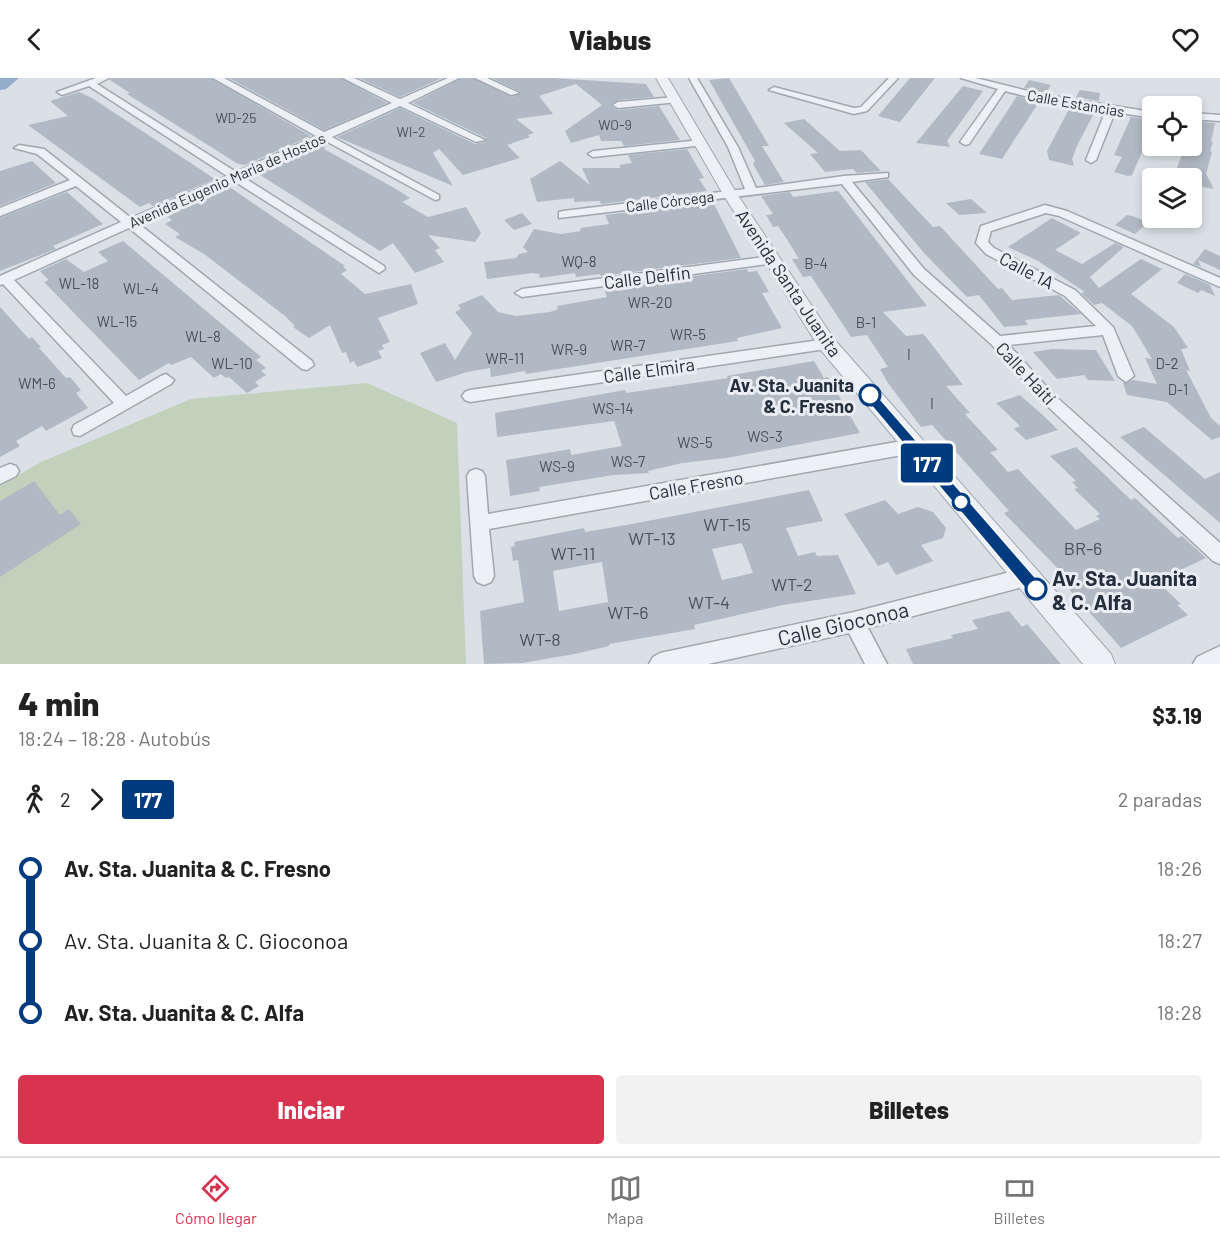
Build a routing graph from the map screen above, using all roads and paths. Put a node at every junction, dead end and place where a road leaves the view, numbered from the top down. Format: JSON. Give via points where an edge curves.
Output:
{"nodes":[{"id":1,"x":105,"y":78,"type":"edge"},
{"id":2,"x":217,"y":78,"type":"edge"},
{"id":3,"x":348,"y":78,"type":"edge"},
{"id":4,"x":455,"y":78,"type":"edge"},
{"id":5,"x":479,"y":78,"type":"edge"},
{"id":6,"x":662,"y":78,"type":"edge"},
{"id":7,"x":693,"y":78,"type":"edge"},
{"id":8,"x":894,"y":78,"type":"edge"},
{"id":9,"x":965,"y":78,"type":"edge"},
{"id":10,"x":90,"y":83,"type":"junction"},
{"id":11,"x":1003,"y":88,"type":"junction"},
{"id":12,"x":774,"y":90,"type":"dead end"},
{"id":13,"x":62,"y":92,"type":"dead end"},
{"id":14,"x":514,"y":93,"type":"dead end"},
{"id":15,"x":675,"y":100,"type":"junction"},
{"id":16,"x":400,"y":102,"type":"junction"},
{"id":17,"x":618,"y":105,"type":"dead end"},
{"id":18,"x":1111,"y":110,"type":"junction"},
{"id":19,"x":1142,"y":114,"type":"edge"},
{"id":20,"x":1202,"y":117,"type":"edge"},
{"id":21,"x":1220,"y":118,"type":"edge"},
{"id":22,"x":324,"y":136,"type":"junction"},
{"id":23,"x":480,"y":140,"type":"dead end"},
{"id":24,"x":965,"y":142,"type":"dead end"},
{"id":25,"x":701,"y":143,"type":"junction"},
{"id":26,"x":19,"y":148,"type":"dead end"},
{"id":27,"x":593,"y":154,"type":"dead end"},
{"id":28,"x":1091,"y":160,"type":"dead end"},
{"id":29,"x":884,"y":175,"type":"dead end"},
{"id":30,"x":235,"y":176,"type":"junction"},
{"id":31,"x":844,"y":179,"type":"junction"},
{"id":32,"x":78,"y":181,"type":"junction"},
{"id":33,"x":751,"y":189,"type":"junction"},
{"id":34,"x":730,"y":194,"type":"junction"},
{"id":35,"x":435,"y":197,"type":"dead end"},
{"id":36,"x":0,"y":212,"type":"edge"},
{"id":37,"x":563,"y":215,"type":"dead end"},
{"id":38,"x":130,"y":223,"type":"junction"},
{"id":39,"x":771,"y":260,"type":"junction"},
{"id":40,"x":379,"y":269,"type":"dead end"},
{"id":41,"x":3,"y":280,"type":"edge"},
{"id":42,"x":1220,"y":283,"type":"edge"},
{"id":43,"x":522,"y":293,"type":"dead end"},
{"id":44,"x":1108,"y":330,"type":"junction"},
{"id":45,"x":997,"y":341,"type":"junction"},
{"id":46,"x":827,"y":344,"type":"junction"},
{"id":47,"x":307,"y":364,"type":"dead end"},
{"id":48,"x":1126,"y":376,"type":"dead end"},
{"id":49,"x":166,"y":380,"type":"dead end"},
{"id":50,"x":470,"y":396,"type":"dead end"},
{"id":51,"x":125,"y":404,"type":"junction"},
{"id":52,"x":80,"y":430,"type":"dead end"},
{"id":53,"x":913,"y":446,"type":"junction"},
{"id":54,"x":476,"y":476,"type":"dead end"},
{"id":55,"x":480,"y":523,"type":"junction"},
{"id":56,"x":1220,"y":555,"type":"edge"},
{"id":57,"x":484,"y":576,"type":"dead end"},
{"id":58,"x":1026,"y":577,"type":"junction"},
{"id":59,"x":854,"y":621,"type":"junction"},
{"id":60,"x":1220,"y":656,"type":"edge"},
{"id":61,"x":668,"y":663,"type":"edge"},
{"id":62,"x":876,"y":664,"type":"edge"},
{"id":63,"x":1101,"y":664,"type":"edge"},
{"id":64,"x":1204,"y":664,"type":"edge"}],
"edges":[{"from":1,"to":10,"type":"street"},
{"from":2,"to":22,"type":"street"},
{"from":3,"to":16,"type":"street"},
{"from":4,"to":16,"type":"street","name":"Avenida Eugenio María de Hostos"},
{"from":5,"to":14,"type":"street"},
{"from":6,"to":15,"type":"street","name":"Avenida Santa Juanita"},
{"from":7,"to":33,"type":"street","via":[[734,147]]},
{"from":8,"to":12,"type":"street","via":[[864,109],[854,111]]},
{"from":9,"to":11,"type":"street","name":"Calle Estancias"},
{"from":10,"to":13,"type":"street"},
{"from":10,"to":30,"type":"street"},
{"from":11,"to":18,"type":"street","name":"Calle Estancias"},
{"from":11,"to":24,"type":"street"},
{"from":15,"to":17,"type":"street"},
{"from":15,"to":25,"type":"street","name":"Avenida Santa Juanita"},
{"from":16,"to":22,"type":"street","name":"Avenida Eugenio María de Hostos"},
{"from":16,"to":23,"type":"street"},
{"from":18,"to":19,"type":"street","name":"Calle Estancias"},
{"from":18,"to":28,"type":"street"},
{"from":20,"to":21,"type":"street"},
{"from":22,"to":30,"type":"street","name":"Avenida Eugenio María de Hostos"},
{"from":22,"to":35,"type":"street"},
{"from":25,"to":27,"type":"street"},
{"from":25,"to":34,"type":"street","name":"Avenida Santa Juanita"},
{"from":26,"to":32,"type":"street","via":[[40,151]]},
{"from":29,"to":31,"type":"street","name":"Calle Córcega"},
{"from":30,"to":38,"type":"street","name":"Avenida Eugenio María de Hostos"},
{"from":30,"to":40,"type":"street"},
{"from":31,"to":33,"type":"street","name":"Calle Córcega"},
{"from":31,"to":45,"type":"street","name":"Calle Haití","via":[[920,272]]},
{"from":32,"to":36,"type":"street"},
{"from":32,"to":38,"type":"street"},
{"from":33,"to":34,"type":"street","name":"Calle Córcega"},
{"from":34,"to":37,"type":"street","name":"Calle Córcega"},
{"from":34,"to":39,"type":"street","name":"Avenida Santa Juanita"},
{"from":38,"to":41,"type":"street","name":"Avenida Eugenio María de Hostos"},
{"from":38,"to":47,"type":"street"},
{"from":39,"to":43,"type":"street","name":"Calle Delfin"},
{"from":39,"to":46,"type":"street","name":"Avenida Santa Juanita"},
{"from":41,"to":51,"type":"street"},
{"from":42,"to":44,"type":"street","name":"Calle 1A","via":[[1063,213],[1045,209],[985,229],[982,243],[990,251],[1070,293]]},
{"from":44,"to":45,"type":"street"},
{"from":44,"to":48,"type":"street"},
{"from":45,"to":56,"type":"street","name":"Calle Haití","via":[[1047,398]]},
{"from":46,"to":50,"type":"street","name":"Calle Elmira"},
{"from":46,"to":53,"type":"street","name":"Avenida Santa Juanita"},
{"from":49,"to":51,"type":"street"},
{"from":51,"to":52,"type":"street"},
{"from":53,"to":55,"type":"street","name":"Calle Fresno"},
{"from":53,"to":58,"type":"street","name":"Avenida Santa Juanita"},
{"from":54,"to":55,"type":"street"},
{"from":55,"to":57,"type":"street"},
{"from":58,"to":59,"type":"street","name":"Calle Gioconoa"},
{"from":58,"to":63,"type":"street","name":"Avenida Santa Juanita"},
{"from":59,"to":61,"type":"street","name":"Calle Gioconoa"},
{"from":59,"to":62,"type":"street"},
{"from":60,"to":64,"type":"street"}]}
